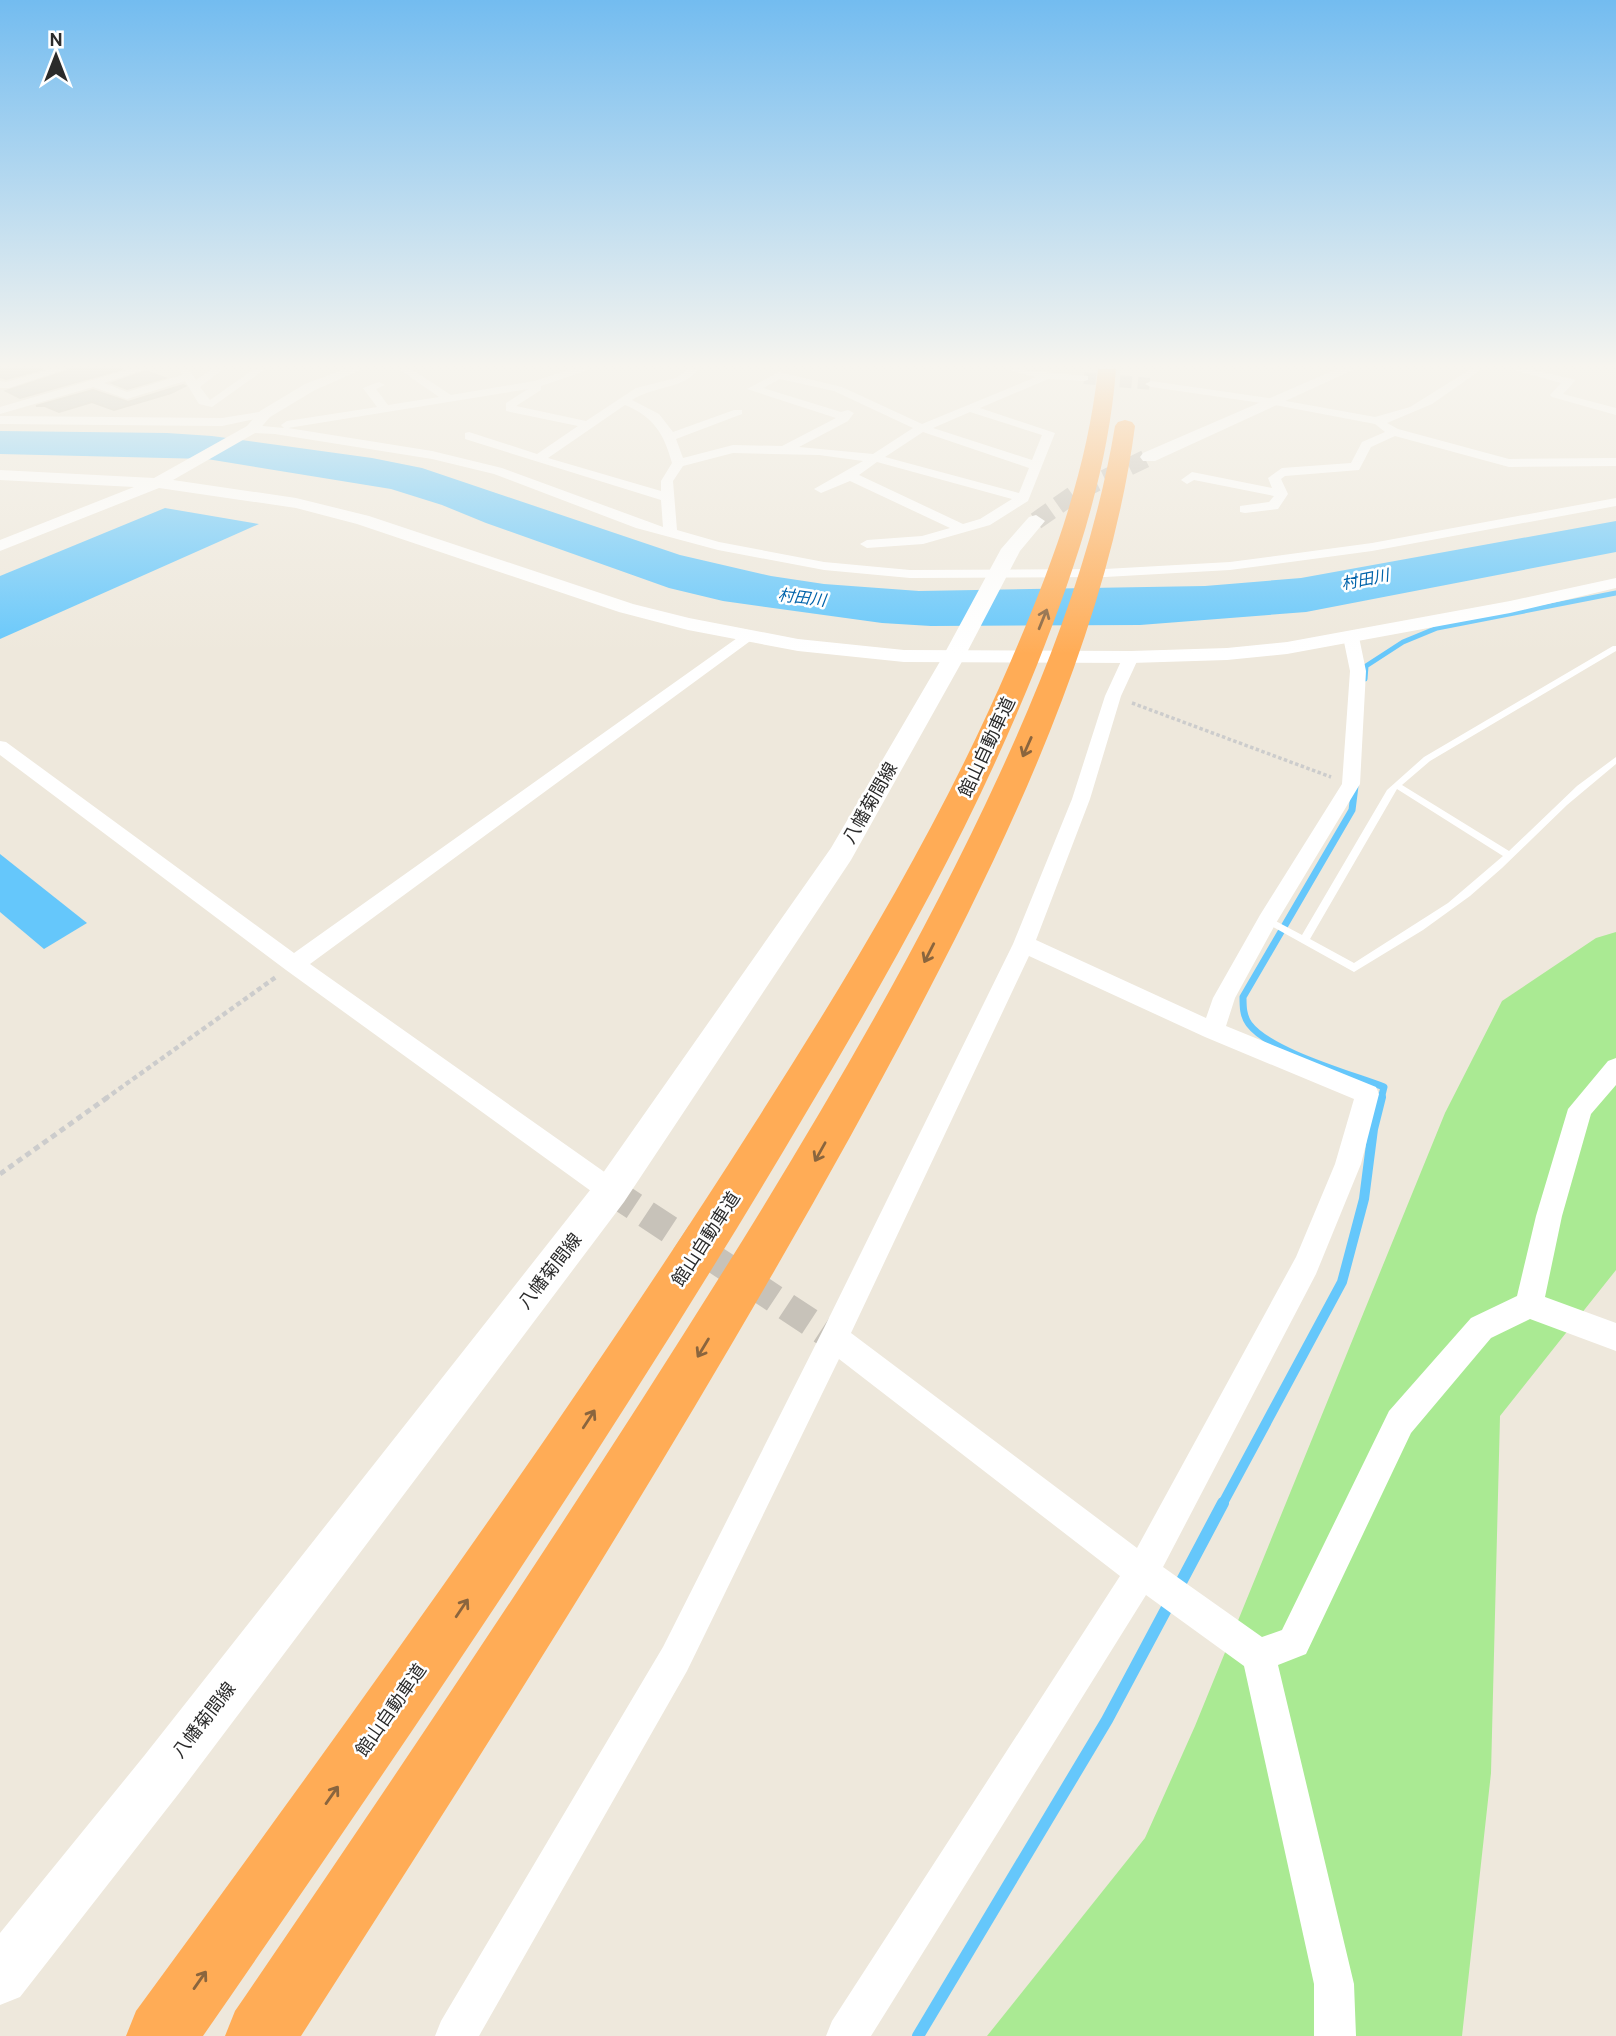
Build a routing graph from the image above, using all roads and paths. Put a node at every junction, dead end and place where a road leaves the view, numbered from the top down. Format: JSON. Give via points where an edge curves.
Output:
{"nodes":[{"id":1,"x":190,"y":464,"type":"edge"},
{"id":2,"x":469,"y":464,"type":"edge"},
{"id":3,"x":560,"y":464,"type":"edge"},
{"id":4,"x":677,"y":464,"type":"edge"},
{"id":5,"x":867,"y":464,"type":"edge"},
{"id":6,"x":897,"y":464,"type":"edge"},
{"id":7,"x":1030,"y":464,"type":"edge"},
{"id":8,"x":1092,"y":464,"type":"edge"},
{"id":9,"x":1119,"y":464,"type":"edge"},
{"id":10,"x":1358,"y":464,"type":"edge"},
{"id":11,"x":1036,"y":466,"type":"joint"},
{"id":12,"x":0,"y":475,"type":"edge"},
{"id":13,"x":850,"y":476,"type":"junction"},
{"id":14,"x":1187,"y":480,"type":"dead end"},
{"id":15,"x":157,"y":483,"type":"junction"},
{"id":16,"x":821,"y":489,"type":"dead end"},
{"id":17,"x":1280,"y":494,"type":"junction"},
{"id":18,"x":667,"y":497,"type":"junction"},
{"id":19,"x":1024,"y":498,"type":"junction"},
{"id":20,"x":1616,"y":502,"type":"edge"},
{"id":21,"x":1245,"y":509,"type":"dead end"},
{"id":22,"x":1037,"y":521,"type":"tunnel mouth"},
{"id":23,"x":961,"y":528,"type":"junction"},
{"id":24,"x":670,"y":534,"type":"junction"},
{"id":25,"x":867,"y":544,"type":"dead end"},
{"id":26,"x":0,"y":545,"type":"edge"},
{"id":27,"x":1616,"y":583,"type":"edge"},
{"id":28,"x":747,"y":636,"type":"junction"},
{"id":29,"x":1351,"y":637,"type":"junction"},
{"id":30,"x":1616,"y":648,"type":"edge"},
{"id":31,"x":1131,"y":657,"type":"junction"},
{"id":32,"x":953,"y":658,"type":"junction"},
{"id":33,"x":1035,"y":683,"type":"junction"},
{"id":34,"x":1113,"y":696,"type":"junction"},
{"id":35,"x":0,"y":746,"type":"edge"},
{"id":36,"x":1616,"y":760,"type":"edge"},
{"id":37,"x":1351,"y":785,"type":"junction"},
{"id":38,"x":1396,"y":785,"type":"junction"},
{"id":39,"x":1509,"y":855,"type":"junction"},
{"id":40,"x":1267,"y":920,"type":"junction"},
{"id":41,"x":1304,"y":941,"type":"junction"},
{"id":42,"x":1024,"y":944,"type":"junction"},
{"id":43,"x":294,"y":964,"type":"junction"},
{"id":44,"x":1213,"y":1031,"type":"junction"},
{"id":45,"x":1616,"y":1068,"type":"edge"},
{"id":46,"x":0,"y":1174,"type":"edge"},
{"id":47,"x":611,"y":1191,"type":"junction"},
{"id":48,"x":1529,"y":1305,"type":"junction"},
{"id":49,"x":1616,"y":1337,"type":"edge"},
{"id":50,"x":834,"y":1338,"type":"junction"},
{"id":51,"x":1142,"y":1572,"type":"junction"},
{"id":52,"x":1259,"y":1656,"type":"junction"},
{"id":53,"x":0,"y":1978,"type":"edge"},
{"id":54,"x":161,"y":2036,"type":"edge"},
{"id":55,"x":260,"y":2036,"type":"edge"},
{"id":56,"x":456,"y":2036,"type":"edge"},
{"id":57,"x":847,"y":2036,"type":"edge"},
{"id":58,"x":1335,"y":2036,"type":"edge"}],
"edges":[{"from":1,"to":15,"type":"street"},
{"from":2,"to":24,"type":"street"},
{"from":3,"to":18,"type":"street"},
{"from":4,"to":18,"type":"street","via":[[667,481]]},
{"from":5,"to":13,"type":"street"},
{"from":6,"to":19,"type":"street"},
{"from":7,"to":11,"type":"street"},
{"from":33,"to":8,"type":"highway","name":"館山自動車道","one_way":true,"via":[[1050,602]]},
{"from":9,"to":33,"type":"highway","name":"館山自動車道","via":[[1106,524]]},
{"from":10,"to":17,"type":"street","via":[[1282,472],[1274,478]]},
{"from":11,"to":19,"type":"street"},
{"from":12,"to":15,"type":"street"},
{"from":13,"to":16,"type":"street"},
{"from":13,"to":23,"type":"street"},
{"from":14,"to":17,"type":"street","via":[[1192,476]]},
{"from":15,"to":26,"type":"street"},
{"from":15,"to":28,"type":"street","via":[[264,497],[341,514],[626,608]]},
{"from":17,"to":21,"type":"street","via":[[1273,506]]},
{"from":18,"to":24,"type":"street"},
{"from":19,"to":23,"type":"street","via":[[985,522]]},
{"from":20,"to":24,"type":"street","via":[[1309,557],[1105,573],[866,571],[765,557]]},
{"from":22,"to":32,"type":"main road","name":"八幡菊間線","via":[[1012,548]]},
{"from":23,"to":25,"type":"street","via":[[923,540]]},
{"from":27,"to":29,"type":"street"},
{"from":28,"to":32,"type":"street","via":[[848,651]]},
{"from":28,"to":43,"type":"street"},
{"from":29,"to":31,"type":"street","via":[[1227,654]]},
{"from":29,"to":37,"type":"street","via":[[1358,671]]},
{"from":30,"to":38,"type":"lane","via":[[1427,759]]},
{"from":31,"to":32,"type":"street"},
{"from":31,"to":34,"type":"street"},
{"from":32,"to":47,"type":"main road","name":"八幡菊間線","via":[[841,853]]},
{"from":54,"to":33,"type":"highway","name":"館山自動車道","one_way":true,"via":[[541,1492],[738,1190]]},
{"from":33,"to":55,"type":"highway","name":"館山自動車道","one_way":true,"via":[[998,812],[913,984],[788,1209],[596,1523]]},
{"from":34,"to":37,"type":"path"},
{"from":34,"to":42,"type":"street","via":[[1080,799]]},
{"from":35,"to":43,"type":"street"},
{"from":36,"to":39,"type":"lane","via":[[1588,779]]},
{"from":37,"to":40,"type":"street"},
{"from":38,"to":39,"type":"lane"},
{"from":38,"to":41,"type":"lane"},
{"from":39,"to":41,"type":"lane","via":[[1441,914],[1354,968]]},
{"from":40,"to":41,"type":"lane"},
{"from":40,"to":44,"type":"street","via":[[1224,998]]},
{"from":42,"to":44,"type":"street"},
{"from":42,"to":50,"type":"street"},
{"from":43,"to":46,"type":"path"},
{"from":43,"to":47,"type":"street"},
{"from":44,"to":51,"type":"street","via":[[1367,1094],[1348,1164],[1306,1265]]},
{"from":45,"to":48,"type":"street","via":[[1580,1109]]},
{"from":47,"to":53,"type":"main road","name":"八幡菊間線"},
{"from":48,"to":49,"type":"street"},
{"from":48,"to":52,"type":"street","via":[[1481,1328],[1400,1422],[1294,1642]]},
{"from":50,"to":51,"type":"street"},
{"from":50,"to":56,"type":"street","via":[[675,1659]]},
{"from":51,"to":52,"type":"street"},
{"from":51,"to":57,"type":"street"},
{"from":52,"to":58,"type":"street","via":[[1334,1984]]}]}
